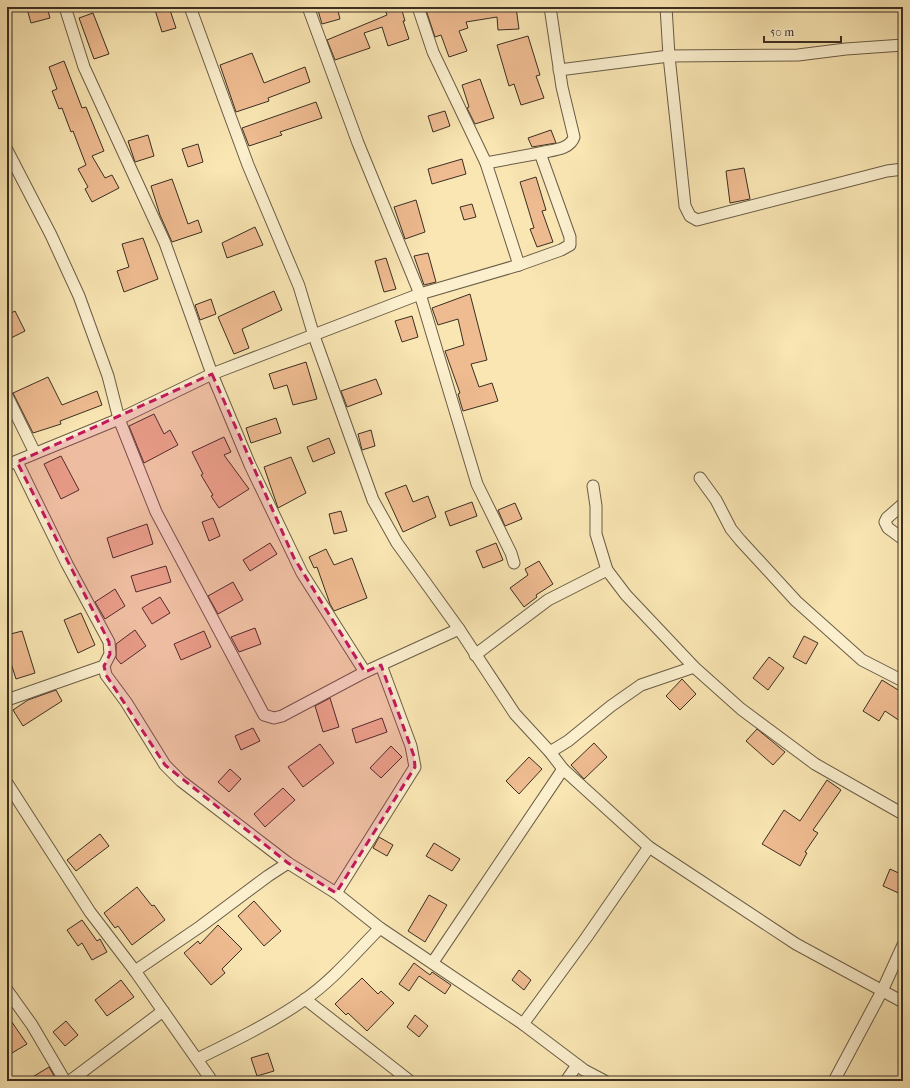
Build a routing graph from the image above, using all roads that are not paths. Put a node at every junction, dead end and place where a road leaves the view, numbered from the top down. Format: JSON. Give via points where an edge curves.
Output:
{"nodes":[{"id":1,"x":65,"y":7,"type":"edge"},
{"id":2,"x":190,"y":7,"type":"edge"},
{"id":3,"x":308,"y":7,"type":"edge"},
{"id":4,"x":418,"y":7,"type":"edge"},
{"id":5,"x":550,"y":7,"type":"edge"},
{"id":6,"x":666,"y":7,"type":"edge"},
{"id":7,"x":903,"y":45,"type":"edge"},
{"id":8,"x":669,"y":56,"type":"junction"},
{"id":9,"x":559,"y":70,"type":"junction"},
{"id":10,"x":7,"y":150,"type":"edge"},
{"id":11,"x":540,"y":153,"type":"junction"},
{"id":12,"x":486,"y":163,"type":"junction"},
{"id":13,"x":903,"y":169,"type":"edge"},
{"id":14,"x":519,"y":265,"type":"junction"},
{"id":15,"x":420,"y":294,"type":"junction"},
{"id":16,"x":314,"y":336,"type":"junction"},
{"id":17,"x":212,"y":374,"type":"junction"},
{"id":18,"x":7,"y":396,"type":"edge"},
{"id":19,"x":119,"y":419,"type":"junction"},
{"id":20,"x":35,"y":453,"type":"junction"},
{"id":21,"x":12,"y":464,"type":"edge"},
{"id":22,"x":700,"y":478,"type":"dead end"},
{"id":23,"x":593,"y":486,"type":"dead end"},
{"id":24,"x":903,"y":504,"type":"edge"},
{"id":25,"x":903,"y":539,"type":"edge"},
{"id":26,"x":514,"y":563,"type":"dead end"},
{"id":27,"x":607,"y":570,"type":"junction"},
{"id":28,"x":459,"y":629,"type":"junction"},
{"id":29,"x":475,"y":655,"type":"junction"},
{"id":30,"x":381,"y":665,"type":"junction"},
{"id":31,"x":104,"y":666,"type":"junction"},
{"id":32,"x":694,"y":667,"type":"junction"},
{"id":33,"x":365,"y":672,"type":"junction"},
{"id":34,"x":903,"y":681,"type":"edge"},
{"id":35,"x":7,"y":700,"type":"edge"},
{"id":36,"x":550,"y":752,"type":"junction"},
{"id":37,"x":563,"y":769,"type":"junction"},
{"id":38,"x":7,"y":783,"type":"edge"},
{"id":39,"x":903,"y":814,"type":"edge"},
{"id":40,"x":649,"y":847,"type":"junction"},
{"id":41,"x":288,"y":864,"type":"junction"},
{"id":42,"x":336,"y":893,"type":"junction"},
{"id":43,"x":380,"y":928,"type":"junction"},
{"id":44,"x":903,"y":945,"type":"edge"},
{"id":45,"x":433,"y":962,"type":"junction"},
{"id":46,"x":135,"y":971,"type":"junction"},
{"id":47,"x":7,"y":990,"type":"edge"},
{"id":48,"x":882,"y":991,"type":"junction"},
{"id":49,"x":305,"y":999,"type":"junction"},
{"id":50,"x":903,"y":1002,"type":"edge"},
{"id":51,"x":163,"y":1011,"type":"junction"},
{"id":52,"x":523,"y":1024,"type":"junction"},
{"id":53,"x":197,"y":1059,"type":"junction"},
{"id":54,"x":577,"y":1064,"type":"junction"},
{"id":55,"x":65,"y":1081,"type":"edge"},
{"id":56,"x":70,"y":1081,"type":"edge"},
{"id":57,"x":212,"y":1081,"type":"edge"},
{"id":58,"x":410,"y":1081,"type":"edge"},
{"id":59,"x":566,"y":1081,"type":"edge"},
{"id":60,"x":605,"y":1081,"type":"edge"},
{"id":61,"x":834,"y":1081,"type":"edge"}],
"edges":[{"from":1,"to":17,"type":"street","via":[[84,67],[165,243]]},
{"from":2,"to":16,"type":"street","via":[[248,165],[299,286]]},
{"from":3,"to":15,"type":"street","via":[[358,143]]},
{"from":4,"to":12,"type":"street","via":[[433,52]]},
{"from":5,"to":9,"type":"street"},
{"from":6,"to":8,"type":"street"},
{"from":7,"to":8,"type":"street","via":[[798,55]]},
{"from":8,"to":9,"type":"street"},
{"from":8,"to":13,"type":"street","via":[[685,206],[690,216],[697,220]]},
{"from":9,"to":11,"type":"street","via":[[574,137],[568,146]]},
{"from":10,"to":19,"type":"street","via":[[79,296],[108,376]]},
{"from":11,"to":12,"type":"street"},
{"from":11,"to":14,"type":"street","via":[[570,237],[570,245]]},
{"from":12,"to":14,"type":"street"},
{"from":14,"to":15,"type":"street"},
{"from":15,"to":16,"type":"street"},
{"from":15,"to":26,"type":"street","via":[[477,484]]},
{"from":16,"to":17,"type":"street"},
{"from":16,"to":28,"type":"street","via":[[373,500],[397,543]]},
{"from":17,"to":19,"type":"street"},
{"from":17,"to":33,"type":"street","via":[[250,465],[294,558]]},
{"from":18,"to":20,"type":"street"},
{"from":19,"to":20,"type":"street"},
{"from":19,"to":33,"type":"street","via":[[156,512],[264,715],[274,718],[282,716]]},
{"from":20,"to":21,"type":"street"},
{"from":21,"to":31,"type":"street","via":[[109,642],[110,654]]},
{"from":22,"to":34,"type":"street","via":[[716,500],[731,529],[796,601],[862,660]]},
{"from":23,"to":27,"type":"street","via":[[596,534]]},
{"from":24,"to":25,"type":"street","via":[[887,518],[886,522],[888,528]]},
{"from":27,"to":29,"type":"street","via":[[548,600]]},
{"from":27,"to":32,"type":"street","via":[[626,595]]},
{"from":28,"to":29,"type":"street"},
{"from":28,"to":30,"type":"street"},
{"from":29,"to":36,"type":"street","via":[[515,714]]},
{"from":30,"to":33,"type":"street"},
{"from":30,"to":42,"type":"street","via":[[411,746],[415,767]]},
{"from":31,"to":35,"type":"street"},
{"from":31,"to":41,"type":"street","via":[[106,675],[165,765],[181,781]]},
{"from":32,"to":36,"type":"street","via":[[641,685],[568,742]]},
{"from":32,"to":39,"type":"street","via":[[740,709],[815,764]]},
{"from":36,"to":37,"type":"street"},
{"from":37,"to":40,"type":"street"},
{"from":37,"to":45,"type":"street"},
{"from":38,"to":46,"type":"street","via":[[90,912]]},
{"from":40,"to":48,"type":"street","via":[[796,944]]},
{"from":40,"to":52,"type":"street"},
{"from":41,"to":42,"type":"street"},
{"from":41,"to":46,"type":"street"},
{"from":42,"to":43,"type":"street"},
{"from":43,"to":45,"type":"street"},
{"from":43,"to":49,"type":"street","via":[[332,977]]},
{"from":44,"to":48,"type":"street"},
{"from":45,"to":52,"type":"street"},
{"from":46,"to":51,"type":"street"},
{"from":47,"to":55,"type":"street","via":[[32,1025]]},
{"from":48,"to":50,"type":"street"},
{"from":48,"to":61,"type":"street"},
{"from":49,"to":53,"type":"street","via":[[266,1024]]},
{"from":49,"to":58,"type":"street"},
{"from":51,"to":53,"type":"street"},
{"from":51,"to":56,"type":"street"},
{"from":52,"to":54,"type":"street"},
{"from":53,"to":57,"type":"street"},
{"from":54,"to":59,"type":"street"},
{"from":54,"to":60,"type":"street"}]}
